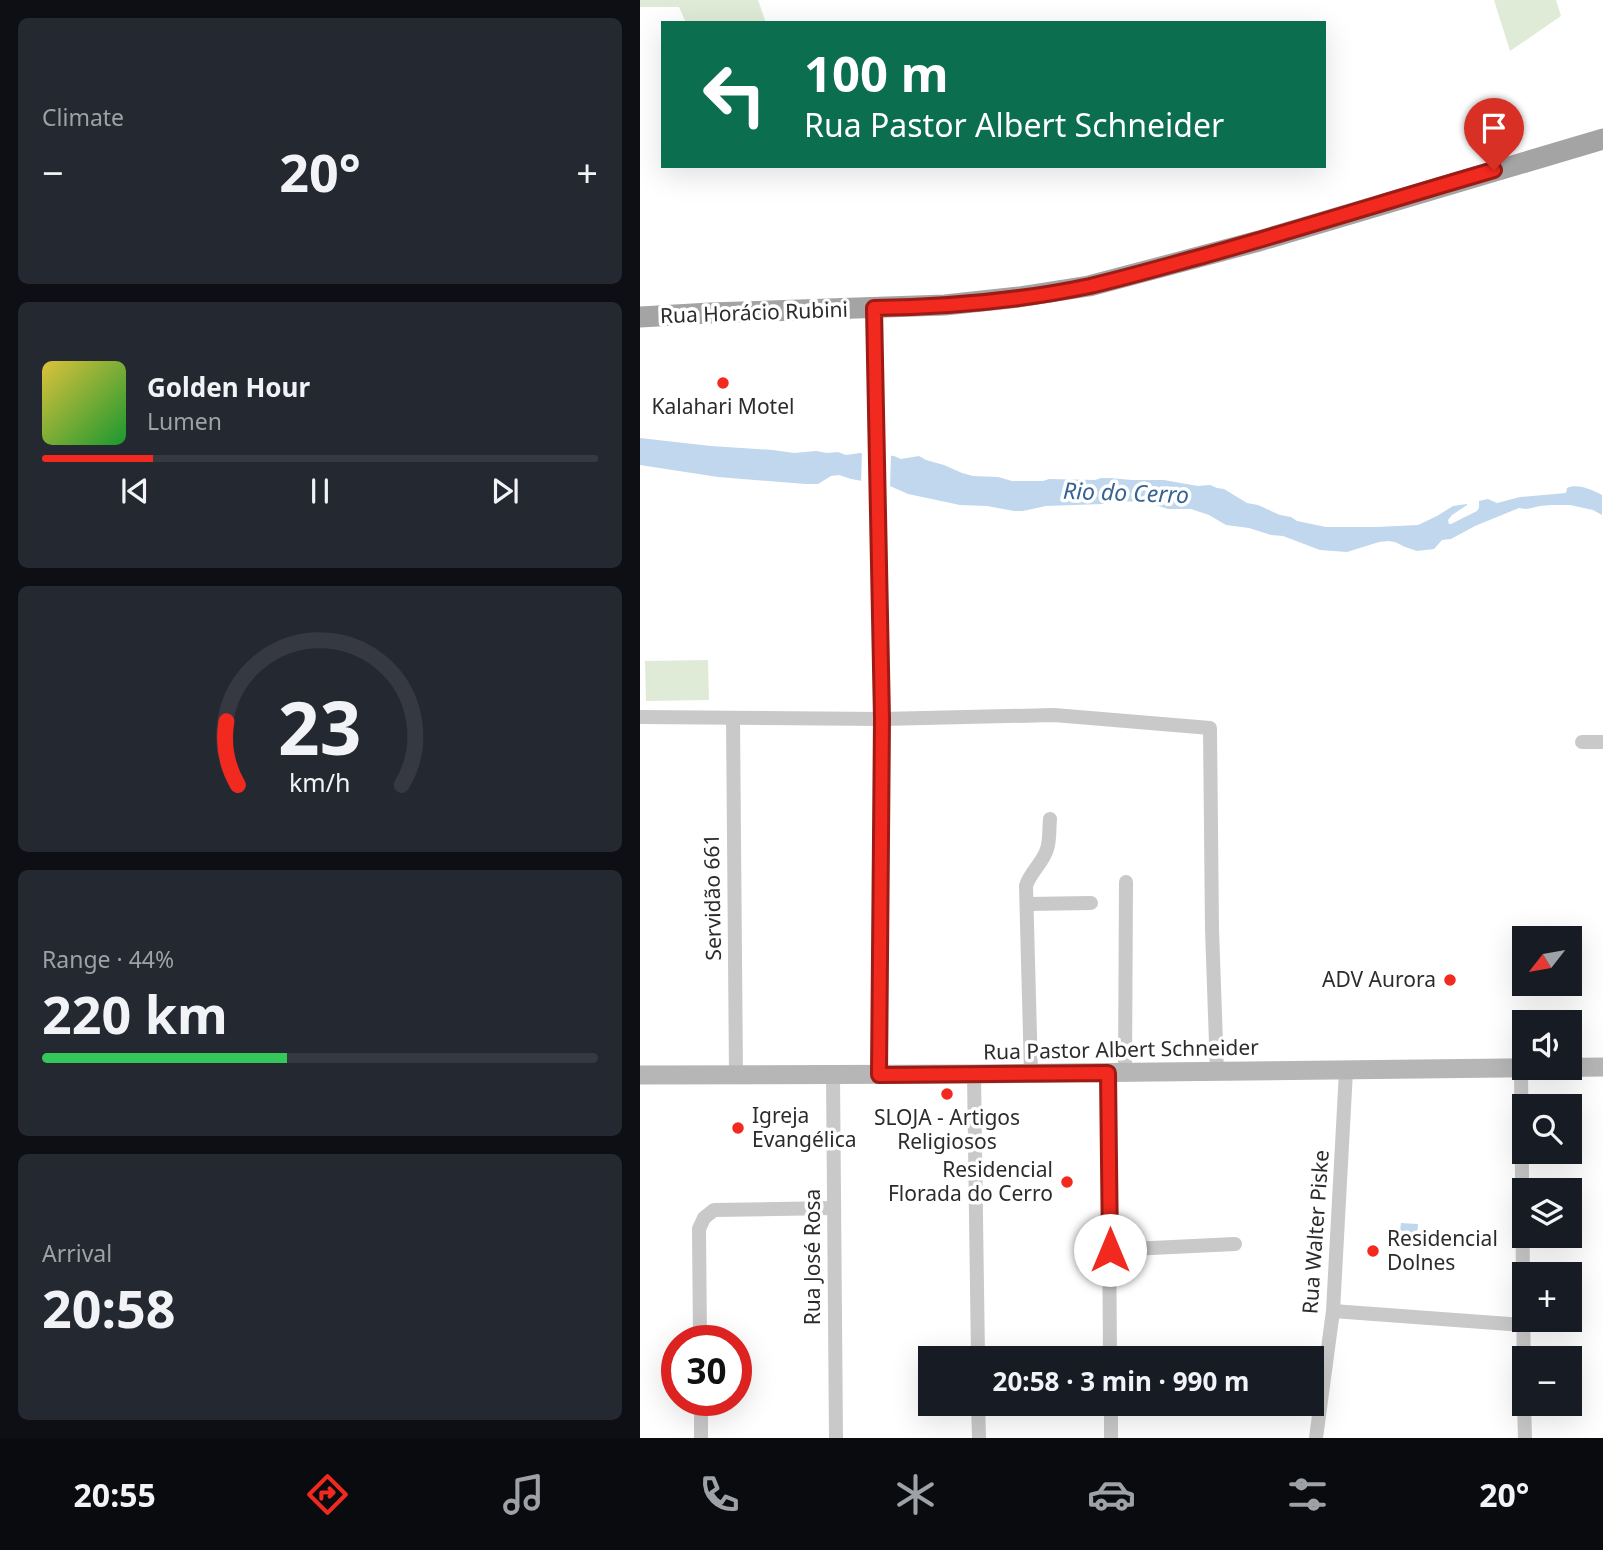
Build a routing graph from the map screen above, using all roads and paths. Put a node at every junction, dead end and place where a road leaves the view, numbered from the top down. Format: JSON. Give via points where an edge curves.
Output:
{"nodes":[{"id":1,"x":1602,"y":139,"type":"edge"},
{"id":2,"x":874,"y":308,"type":"junction"},
{"id":3,"x":640,"y":317,"type":"edge"},
{"id":4,"x":640,"y":717,"type":"edge"},
{"id":5,"x":733,"y":718,"type":"junction"},
{"id":6,"x":882,"y":719,"type":"junction"},
{"id":7,"x":1602,"y":741,"type":"edge"},
{"id":8,"x":1582,"y":742,"type":"dead end"},
{"id":9,"x":742,"y":809,"type":"dead end"},
{"id":10,"x":1050,"y":819,"type":"dead end"},
{"id":11,"x":1126,"y":881,"type":"dead end"},
{"id":12,"x":1091,"y":902,"type":"dead end"},
{"id":13,"x":1027,"y":904,"type":"junction"},
{"id":14,"x":1582,"y":1068,"type":"edge"},
{"id":15,"x":1602,"y":1068,"type":"edge"},
{"id":16,"x":1512,"y":1069,"type":"edge"},
{"id":17,"x":1346,"y":1071,"type":"junction"},
{"id":18,"x":1116,"y":1072,"type":"junction"},
{"id":19,"x":1217,"y":1072,"type":"junction"},
{"id":20,"x":1031,"y":1073,"type":"junction"},
{"id":21,"x":974,"y":1074,"type":"junction"},
{"id":22,"x":640,"y":1075,"type":"edge"},
{"id":23,"x":879,"y":1075,"type":"junction"},
{"id":24,"x":740,"y":1076,"type":"junction"},
{"id":25,"x":833,"y":1076,"type":"junction"},
{"id":26,"x":1521,"y":1080,"type":"edge"},
{"id":27,"x":833,"y":1208,"type":"junction"},
{"id":28,"x":1235,"y":1244,"type":"dead end"},
{"id":29,"x":1110,"y":1250,"type":"junction"},
{"id":30,"x":1523,"y":1262,"type":"edge"},
{"id":31,"x":1333,"y":1311,"type":"junction"},
{"id":32,"x":1512,"y":1324,"type":"edge"},
{"id":33,"x":700,"y":1325,"type":"edge"},
{"id":34,"x":978,"y":1346,"type":"edge"},
{"id":35,"x":1110,"y":1346,"type":"edge"},
{"id":36,"x":701,"y":1416,"type":"edge"},
{"id":37,"x":978,"y":1416,"type":"edge"},
{"id":38,"x":1111,"y":1416,"type":"edge"},
{"id":39,"x":1524,"y":1416,"type":"edge"},
{"id":40,"x":701,"y":1438,"type":"edge"},
{"id":41,"x":836,"y":1438,"type":"edge"},
{"id":42,"x":979,"y":1438,"type":"edge"},
{"id":43,"x":1111,"y":1438,"type":"edge"},
{"id":44,"x":1316,"y":1438,"type":"edge"},
{"id":45,"x":1525,"y":1438,"type":"edge"}],
"edges":[{"from":1,"to":2,"type":"main road","name":"Rua Horácio Rubini","via":[[1259,241],[1089,286],[1019,298]]},
{"from":2,"to":3,"type":"main road","name":"Rua Horácio Rubini"},
{"from":2,"to":6,"type":"street"},
{"from":4,"to":5,"type":"street"},
{"from":5,"to":6,"type":"street"},
{"from":5,"to":24,"type":"street","name":"Servidão 661"},
{"from":6,"to":19,"type":"street","via":[[1054,715],[1210,728]]},
{"from":6,"to":23,"type":"street"},
{"from":7,"to":8,"type":"street"},
{"from":9,"to":24,"type":"street"},
{"from":10,"to":13,"type":"street","via":[[1048,849],[1028,878]]},
{"from":11,"to":18,"type":"street"},
{"from":12,"to":13,"type":"street"},
{"from":13,"to":20,"type":"street"},
{"from":14,"to":15,"type":"main road","name":"Rua Pastor Albert Schneider"},
{"from":16,"to":17,"type":"main road","name":"Rua Pastor Albert Schneider"},
{"from":17,"to":19,"type":"main road","name":"Rua Pastor Albert Schneider"},
{"from":17,"to":31,"type":"street","name":"Rua Walter Piske"},
{"from":18,"to":19,"type":"main road","name":"Rua Pastor Albert Schneider"},
{"from":18,"to":20,"type":"main road","name":"Rua Pastor Albert Schneider"},
{"from":18,"to":29,"type":"street"},
{"from":20,"to":21,"type":"main road","name":"Rua Pastor Albert Schneider"},
{"from":21,"to":23,"type":"main road","name":"Rua Pastor Albert Schneider"},
{"from":21,"to":34,"type":"street"},
{"from":22,"to":24,"type":"main road","name":"Rua Pastor Albert Schneider"},
{"from":23,"to":25,"type":"main road","name":"Rua Pastor Albert Schneider"},
{"from":24,"to":25,"type":"main road","name":"Rua Pastor Albert Schneider"},
{"from":25,"to":27,"type":"street","name":"Rua José Rosa"},
{"from":26,"to":30,"type":"street"},
{"from":27,"to":33,"type":"street","via":[[714,1210],[704,1218],[700,1229]]},
{"from":27,"to":41,"type":"street","name":"Rua José Rosa"},
{"from":28,"to":29,"type":"street"},
{"from":29,"to":35,"type":"street"},
{"from":31,"to":32,"type":"street"},
{"from":31,"to":44,"type":"street","name":"Rua Walter Piske"},
{"from":36,"to":40,"type":"street"},
{"from":37,"to":42,"type":"street"},
{"from":38,"to":43,"type":"street"},
{"from":39,"to":45,"type":"street"}]}
